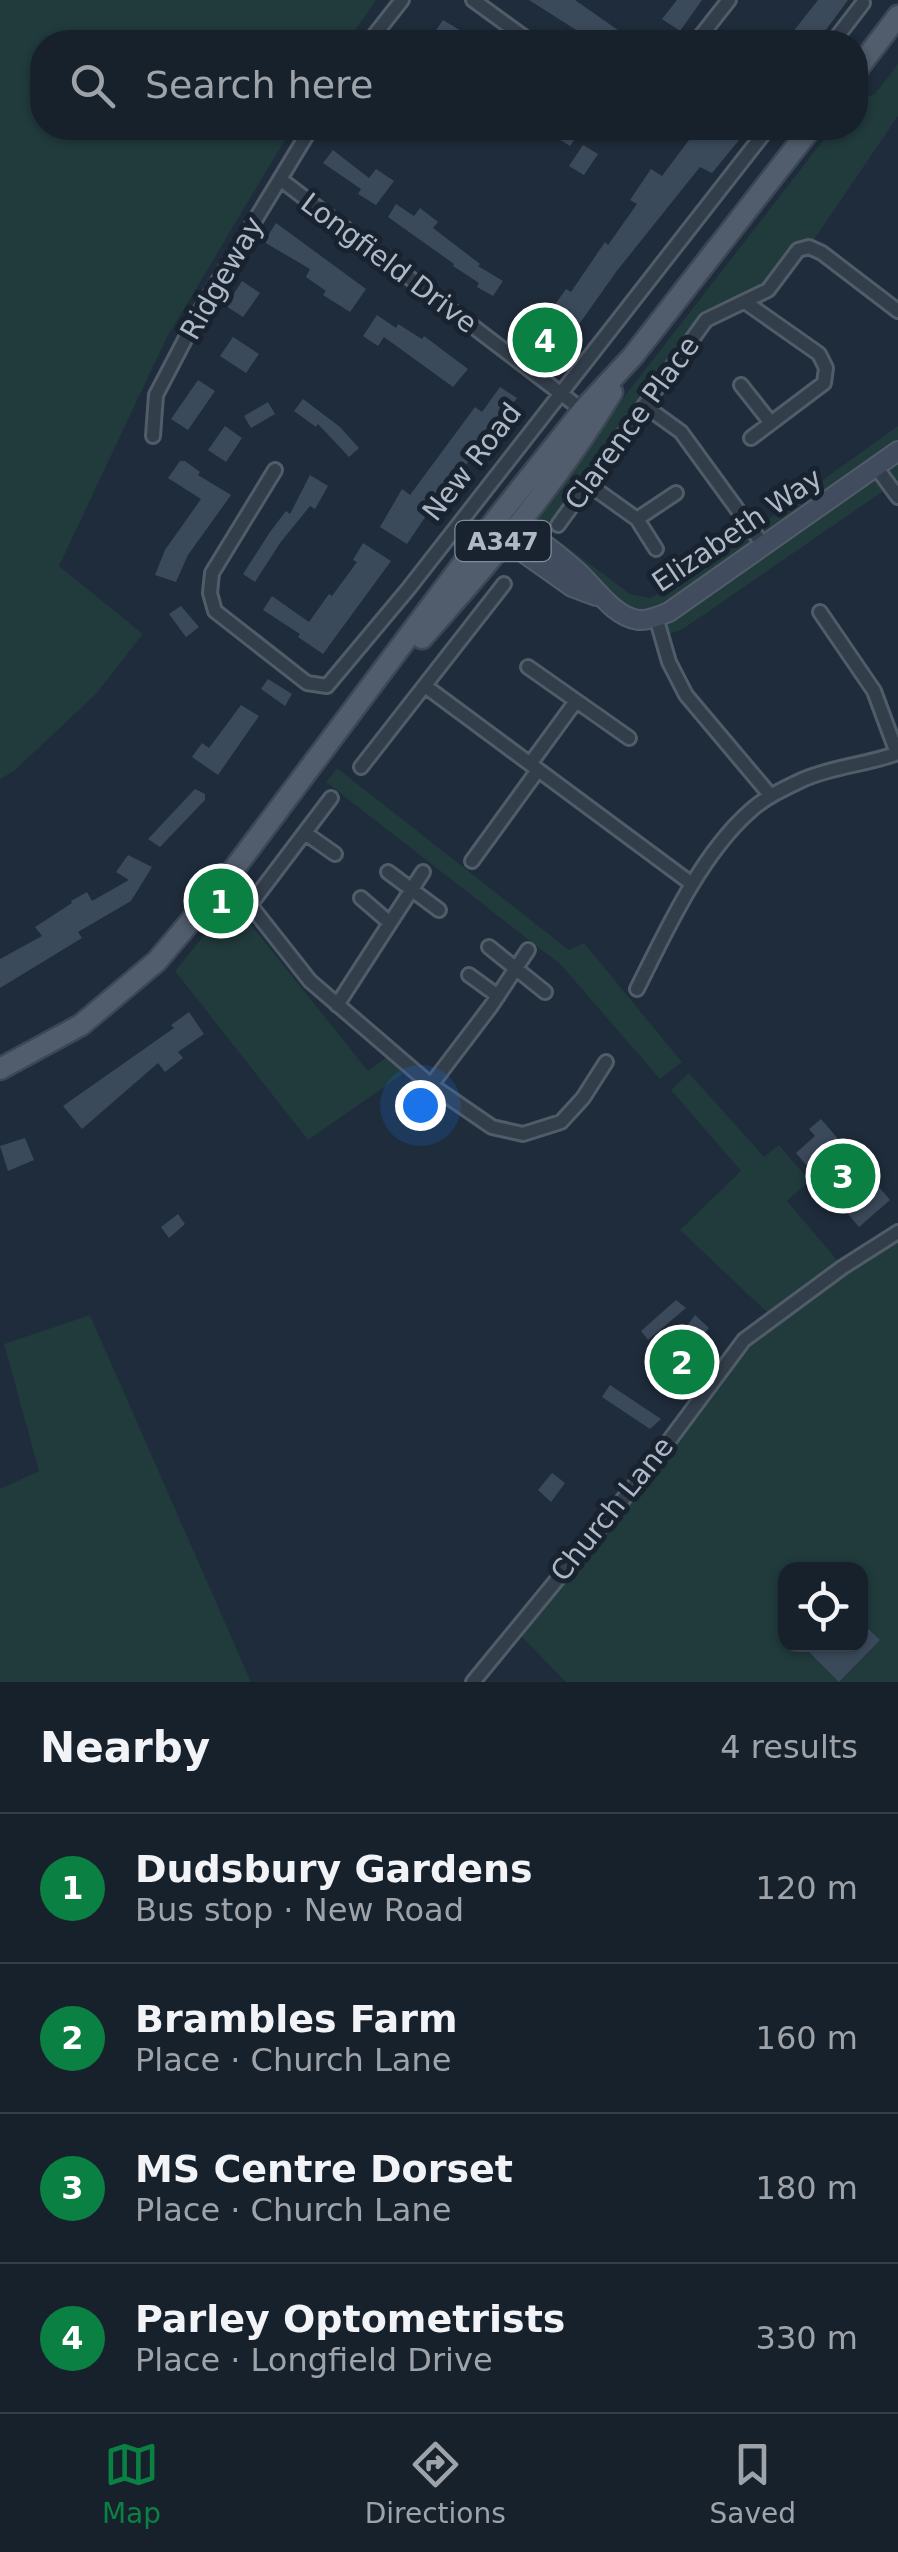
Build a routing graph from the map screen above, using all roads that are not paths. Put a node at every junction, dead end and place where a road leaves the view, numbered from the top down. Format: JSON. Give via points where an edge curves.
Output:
{"nodes":[{"id":1,"x":402,"y":0,"type":"edge"},
{"id":2,"x":473,"y":0,"type":"edge"},
{"id":3,"x":729,"y":0,"type":"edge"},
{"id":4,"x":894,"y":0,"type":"edge"},
{"id":5,"x":863,"y":4,"type":"dead end"},
{"id":6,"x":898,"y":16,"type":"edge"},
{"id":7,"x":378,"y":30,"type":"edge"},
{"id":8,"x":515,"y":30,"type":"edge"},
{"id":9,"x":705,"y":30,"type":"edge"},
{"id":10,"x":842,"y":30,"type":"edge"},
{"id":11,"x":868,"y":34,"type":"edge"},
{"id":12,"x":868,"y":55,"type":"edge"},
{"id":13,"x":304,"y":140,"type":"edge"},
{"id":14,"x":759,"y":140,"type":"edge"},
{"id":15,"x":792,"y":140,"type":"edge"},
{"id":16,"x":801,"y":140,"type":"edge"},
{"id":17,"x":280,"y":179,"type":"junction"},
{"id":18,"x":757,"y":196,"type":"junction"},
{"id":19,"x":744,"y":302,"type":"junction"},
{"id":20,"x":898,"y":311,"type":"edge"},
{"id":21,"x":741,"y":384,"type":"dead end"},
{"id":22,"x":560,"y":394,"type":"junction"},
{"id":23,"x":645,"y":406,"type":"junction"},
{"id":24,"x":589,"y":415,"type":"junction"},
{"id":25,"x":771,"y":423,"type":"junction"},
{"id":26,"x":152,"y":436,"type":"dead end"},
{"id":27,"x":751,"y":438,"type":"dead end"},
{"id":28,"x":898,"y":451,"type":"edge"},
{"id":29,"x":876,"y":467,"type":"junction"},
{"id":30,"x":274,"y":470,"type":"dead end"},
{"id":31,"x":588,"y":484,"type":"junction"},
{"id":32,"x":676,"y":493,"type":"dead end"},
{"id":33,"x":898,"y":497,"type":"edge"},
{"id":34,"x":637,"y":519,"type":"junction"},
{"id":35,"x":558,"y":525,"type":"dead end"},
{"id":36,"x":504,"y":529,"type":"junction"},
{"id":37,"x":764,"y":546,"type":"junction"},
{"id":38,"x":656,"y":549,"type":"dead end"},
{"id":39,"x":504,"y":584,"type":"dead end"},
{"id":40,"x":820,"y":612,"type":"dead end"},
{"id":41,"x":656,"y":617,"type":"junction"},
{"id":42,"x":528,"y":667,"type":"dead end"},
{"id":43,"x":425,"y":686,"type":"junction"},
{"id":44,"x":576,"y":701,"type":"junction"},
{"id":45,"x":629,"y":738,"type":"dead end"},
{"id":46,"x":897,"y":753,"type":"edge"},
{"id":47,"x":534,"y":767,"type":"junction"},
{"id":48,"x":361,"y":768,"type":"dead end"},
{"id":49,"x":770,"y":796,"type":"junction"},
{"id":50,"x":332,"y":798,"type":"dead end"},
{"id":51,"x":304,"y":833,"type":"junction"},
{"id":52,"x":335,"y":854,"type":"dead end"},
{"id":53,"x":472,"y":861,"type":"dead end"},
{"id":54,"x":388,"y":872,"type":"dead end"},
{"id":55,"x":423,"y":872,"type":"dead end"},
{"id":56,"x":228,"y":877,"type":"junction"},
{"id":57,"x":692,"y":884,"type":"junction"},
{"id":58,"x":412,"y":890,"type":"junction"},
{"id":59,"x":362,"y":898,"type":"dead end"},
{"id":60,"x":250,"y":905,"type":"junction"},
{"id":61,"x":438,"y":910,"type":"dead end"},
{"id":62,"x":390,"y":922,"type":"junction"},
{"id":63,"x":489,"y":946,"type":"dead end"},
{"id":64,"x":528,"y":950,"type":"dead end"},
{"id":65,"x":516,"y":968,"type":"junction"},
{"id":66,"x":470,"y":976,"type":"dead end"},
{"id":67,"x":637,"y":989,"type":"dead end"},
{"id":68,"x":545,"y":992,"type":"dead end"},
{"id":69,"x":498,"y":996,"type":"junction"},
{"id":70,"x":337,"y":1005,"type":"junction"},
{"id":71,"x":606,"y":1062,"type":"dead end"},
{"id":72,"x":0,"y":1069,"type":"edge"},
{"id":73,"x":431,"y":1085,"type":"junction"},
{"id":74,"x":898,"y":1232,"type":"edge"},
{"id":75,"x":473,"y":1682,"type":"edge"}],
"edges":[{"from":1,"to":7,"type":"street"},
{"from":2,"to":8,"type":"street"},
{"from":3,"to":9,"type":"street"},
{"from":4,"to":11,"type":"main road"},
{"from":5,"to":10,"type":"street"},
{"from":6,"to":12,"type":"main road"},
{"from":13,"to":17,"type":"street","name":"Ridgeway"},
{"from":14,"to":22,"type":"street","name":"New Road"},
{"from":15,"to":18,"type":"main road"},
{"from":16,"to":18,"type":"main road","number":"A347"},
{"from":17,"to":22,"type":"street","name":"Longfield Drive"},
{"from":17,"to":26,"type":"street","name":"Ridgeway","via":[[156,396]]},
{"from":18,"to":24,"type":"main road","number":"A347"},
{"from":19,"to":20,"type":"street","name":"Clarence Place","via":[[768,290],[798,250],[808,248]]},
{"from":19,"to":23,"type":"street","name":"Clarence Place","via":[[706,320]]},
{"from":19,"to":25,"type":"street","via":[[819,354],[826,368],[824,383]]},
{"from":21,"to":25,"type":"street"},
{"from":22,"to":24,"type":"street","name":"Longfield Drive"},
{"from":22,"to":30,"type":"street","name":"New Road","via":[[327,686],[306,683],[230,623],[210,593],[212,574]]},
{"from":23,"to":31,"type":"street","name":"Clarence Place"},
{"from":23,"to":37,"type":"street","via":[[680,432]]},
{"from":24,"to":36,"type":"main road","number":"A347"},
{"from":25,"to":27,"type":"street"},
{"from":28,"to":29,"type":"street","name":"Elizabeth Way"},
{"from":29,"to":33,"type":"street"},
{"from":29,"to":37,"type":"street","name":"Elizabeth Way"},
{"from":31,"to":34,"type":"street"},
{"from":31,"to":35,"type":"street","name":"Clarence Place"},
{"from":32,"to":34,"type":"street"},
{"from":34,"to":38,"type":"street"},
{"from":36,"to":41,"type":"street","name":"Elizabeth Way","via":[[576,571],[601,598],[636,620]]},
{"from":36,"to":56,"type":"main road","number":"A347","via":[[444,614],[354,713]]},
{"from":37,"to":41,"type":"street","name":"Elizabeth Way"},
{"from":39,"to":43,"type":"street"},
{"from":40,"to":46,"type":"street","via":[[874,692]]},
{"from":41,"to":49,"type":"street","via":[[668,662],[686,694]]},
{"from":42,"to":44,"type":"street"},
{"from":43,"to":47,"type":"street"},
{"from":43,"to":48,"type":"street"},
{"from":44,"to":45,"type":"street"},
{"from":44,"to":47,"type":"street"},
{"from":46,"to":49,"type":"street","via":[[832,768]]},
{"from":47,"to":53,"type":"street"},
{"from":47,"to":57,"type":"street"},
{"from":49,"to":57,"type":"street","via":[[748,813]]},
{"from":50,"to":51,"type":"street"},
{"from":51,"to":52,"type":"street"},
{"from":51,"to":60,"type":"street"},
{"from":54,"to":58,"type":"street"},
{"from":55,"to":58,"type":"street"},
{"from":56,"to":60,"type":"street"},
{"from":56,"to":72,"type":"main road","number":"A347","via":[[156,961],[81,1025]]},
{"from":57,"to":67,"type":"street"},
{"from":58,"to":61,"type":"street"},
{"from":58,"to":62,"type":"street"},
{"from":59,"to":62,"type":"street"},
{"from":60,"to":70,"type":"street"},
{"from":62,"to":70,"type":"street"},
{"from":63,"to":65,"type":"street"},
{"from":64,"to":65,"type":"street"},
{"from":65,"to":68,"type":"street"},
{"from":65,"to":69,"type":"street"},
{"from":66,"to":69,"type":"street"},
{"from":69,"to":73,"type":"street"},
{"from":70,"to":73,"type":"street"},
{"from":71,"to":73,"type":"street","via":[[561,1122],[523,1134],[492,1127]]},
{"from":74,"to":75,"type":"street","name":"Church Lane","via":[[744,1340]]}]}
